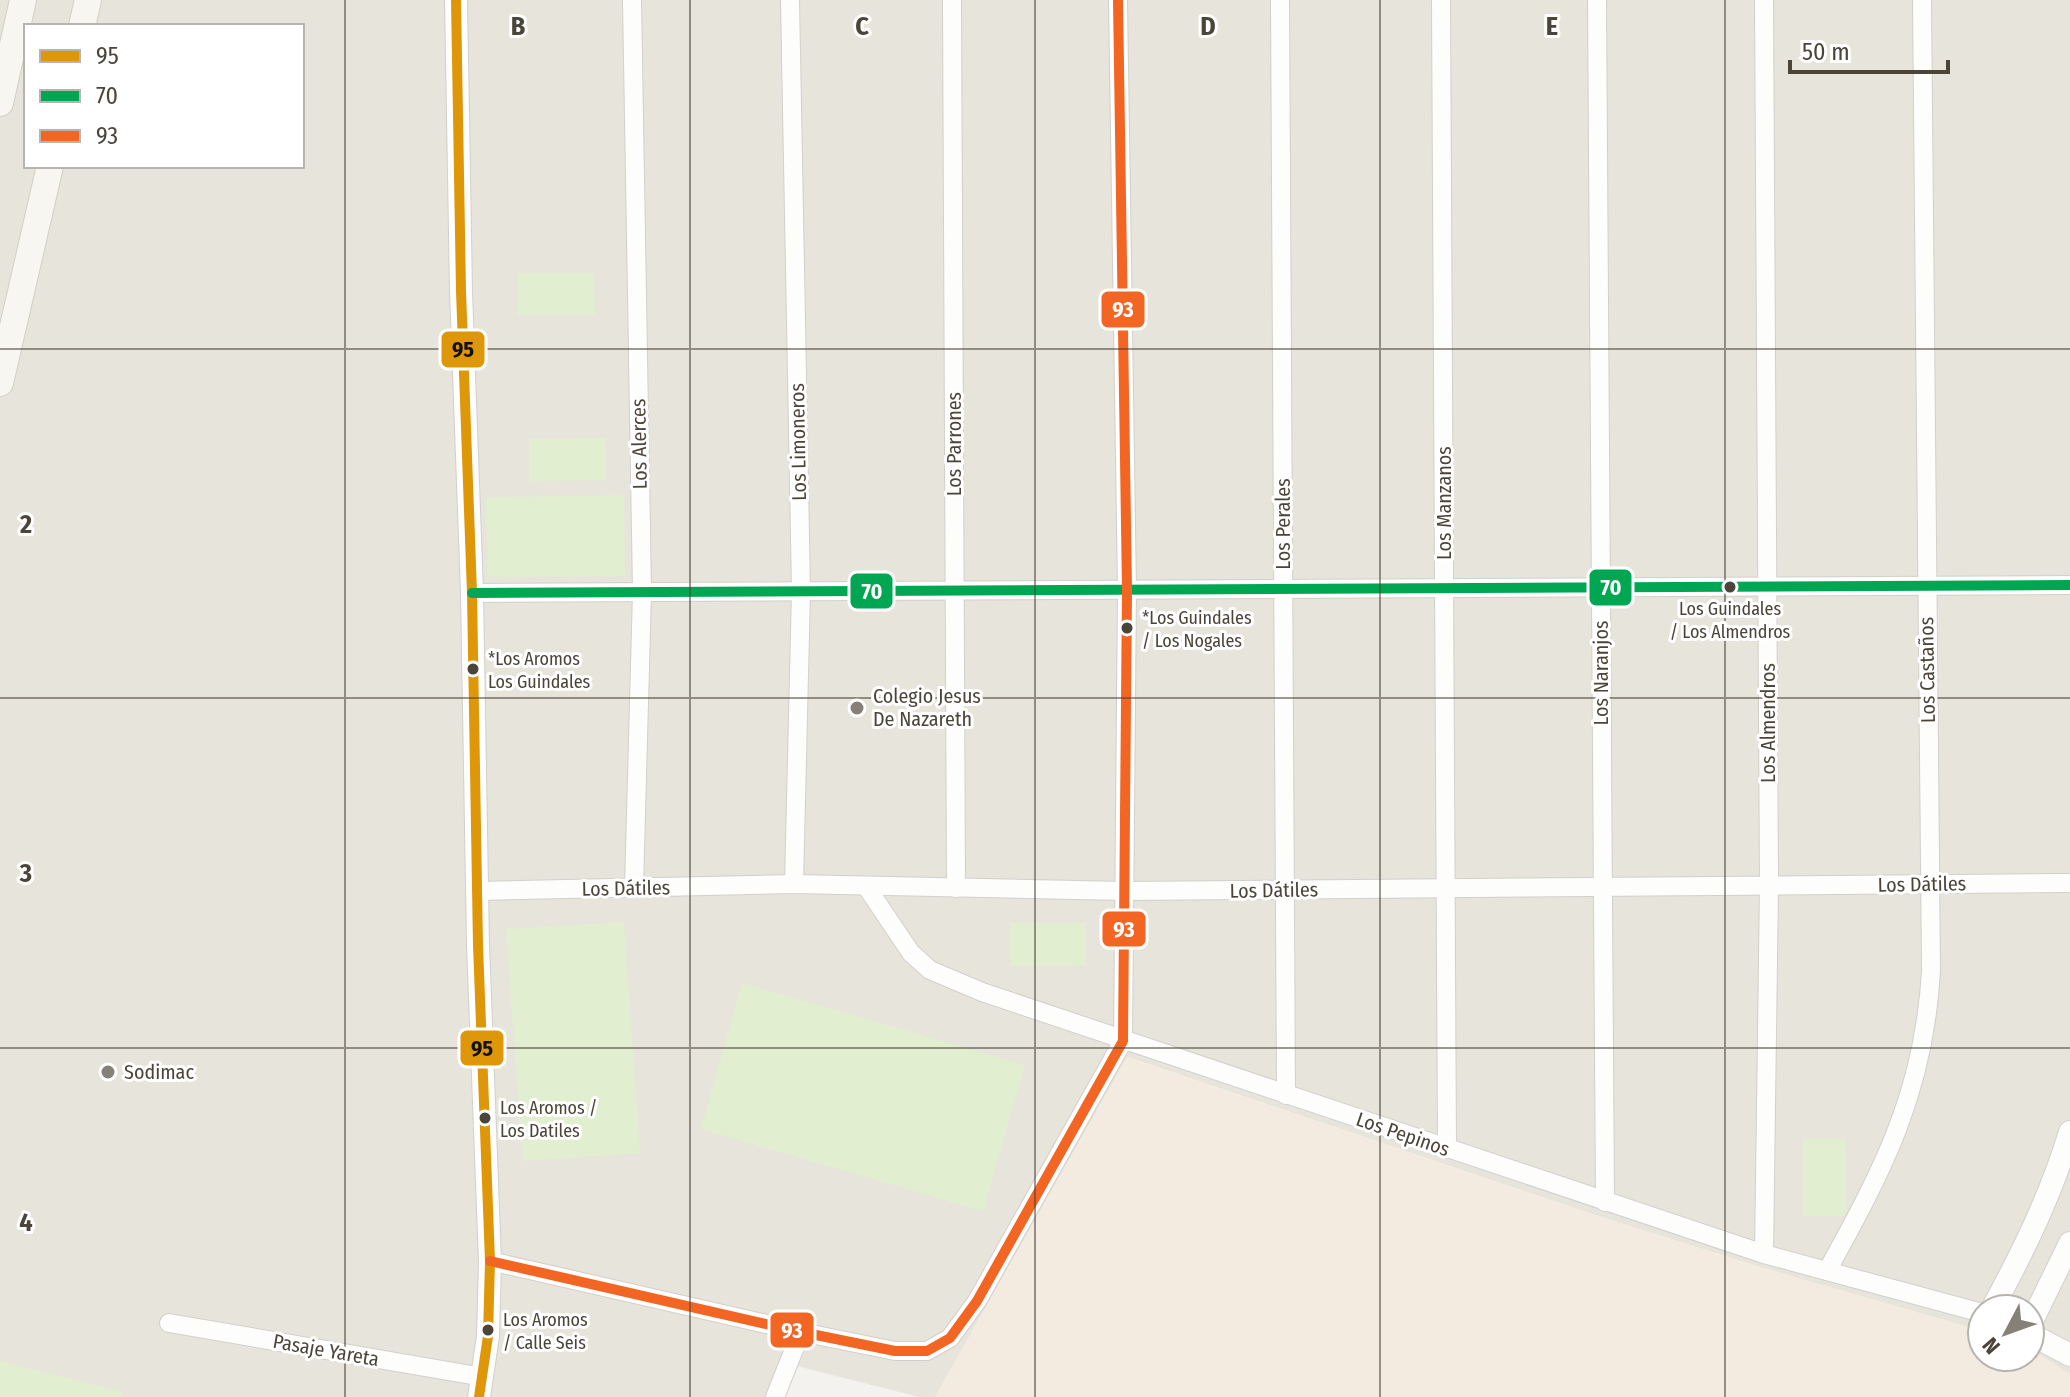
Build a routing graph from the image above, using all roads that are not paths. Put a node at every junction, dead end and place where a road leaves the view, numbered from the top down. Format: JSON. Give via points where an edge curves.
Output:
{"nodes":[{"id":1,"x":23,"y":0,"type":"edge"},
{"id":2,"x":88,"y":0,"type":"edge"},
{"id":3,"x":456,"y":0,"type":"edge"},
{"id":4,"x":632,"y":0,"type":"edge"},
{"id":5,"x":790,"y":0,"type":"edge"},
{"id":6,"x":952,"y":0,"type":"edge"},
{"id":7,"x":1118,"y":0,"type":"edge"},
{"id":8,"x":1280,"y":0,"type":"edge"},
{"id":9,"x":1441,"y":0,"type":"edge"},
{"id":10,"x":1597,"y":0,"type":"edge"},
{"id":11,"x":1764,"y":0,"type":"edge"},
{"id":12,"x":1922,"y":0,"type":"edge"},
{"id":13,"x":82,"y":24,"type":"edge"},
{"id":14,"x":0,"y":103,"type":"edge"},
{"id":15,"x":50,"y":168,"type":"edge"},
{"id":16,"x":0,"y":383,"type":"edge"},
{"id":17,"x":2070,"y":585,"type":"edge"},
{"id":18,"x":1926,"y":586,"type":"junction"},
{"id":19,"x":1601,"y":587,"type":"junction"},
{"id":20,"x":1766,"y":587,"type":"junction"},
{"id":21,"x":1444,"y":588,"type":"junction"},
{"id":22,"x":1283,"y":589,"type":"junction"},
{"id":23,"x":955,"y":590,"type":"junction"},
{"id":24,"x":1127,"y":590,"type":"junction"},
{"id":25,"x":801,"y":591,"type":"junction"},
{"id":26,"x":642,"y":592,"type":"junction"},
{"id":27,"x":472,"y":593,"type":"junction"},
{"id":28,"x":2070,"y":883,"type":"edge"},
{"id":29,"x":794,"y":884,"type":"junction"},
{"id":30,"x":1930,"y":884,"type":"junction"},
{"id":31,"x":866,"y":886,"type":"junction"},
{"id":32,"x":1769,"y":886,"type":"junction"},
{"id":33,"x":1603,"y":887,"type":"junction"},
{"id":34,"x":634,"y":888,"type":"junction"},
{"id":35,"x":956,"y":888,"type":"junction"},
{"id":36,"x":1446,"y":888,"type":"junction"},
{"id":37,"x":1285,"y":890,"type":"junction"},
{"id":38,"x":478,"y":891,"type":"junction"},
{"id":39,"x":1125,"y":891,"type":"junction"},
{"id":40,"x":1123,"y":1041,"type":"junction"},
{"id":41,"x":1286,"y":1095,"type":"junction"},
{"id":42,"x":2070,"y":1132,"type":"edge"},
{"id":43,"x":1447,"y":1149,"type":"junction"},
{"id":44,"x":1605,"y":1202,"type":"junction"},
{"id":45,"x":2070,"y":1243,"type":"edge"},
{"id":46,"x":1764,"y":1254,"type":"junction"},
{"id":47,"x":490,"y":1261,"type":"junction"},
{"id":48,"x":1827,"y":1271,"type":"junction"},
{"id":49,"x":2000,"y":1293,"type":"edge"},
{"id":50,"x":2046,"y":1293,"type":"edge"},
{"id":51,"x":1966,"y":1309,"type":"edge"},
{"id":52,"x":169,"y":1323,"type":"dead end"},
{"id":53,"x":801,"y":1332,"type":"junction"},
{"id":54,"x":2046,"y":1342,"type":"edge"},
{"id":55,"x":2070,"y":1355,"type":"edge"},
{"id":56,"x":481,"y":1387,"type":"edge"},
{"id":57,"x":775,"y":1397,"type":"edge"}],
"edges":[{"from":1,"to":14,"type":"main road"},
{"from":2,"to":13,"type":"main road"},
{"from":3,"to":27,"type":"street"},
{"from":4,"to":26,"type":"street","name":"Los Alerces"},
{"from":5,"to":25,"type":"street","name":"Los Limoneros"},
{"from":6,"to":23,"type":"street","name":"Los Parrones"},
{"from":7,"to":24,"type":"street"},
{"from":8,"to":22,"type":"street","name":"Los Perales"},
{"from":9,"to":21,"type":"street","name":"Los Manzanos"},
{"from":10,"to":19,"type":"street","name":"Los Naranjos"},
{"from":11,"to":20,"type":"street","name":"Los Almendros"},
{"from":12,"to":18,"type":"street","name":"Los Castaños"},
{"from":15,"to":16,"type":"main road"},
{"from":17,"to":18,"type":"street"},
{"from":18,"to":20,"type":"street"},
{"from":18,"to":30,"type":"street","name":"Los Castaños"},
{"from":19,"to":20,"type":"street"},
{"from":19,"to":21,"type":"street"},
{"from":19,"to":33,"type":"street","name":"Los Naranjos"},
{"from":20,"to":32,"type":"street","name":"Los Almendros"},
{"from":21,"to":22,"type":"street"},
{"from":21,"to":36,"type":"street","name":"Los Manzanos"},
{"from":22,"to":24,"type":"street"},
{"from":22,"to":37,"type":"street","name":"Los Perales"},
{"from":23,"to":24,"type":"street"},
{"from":23,"to":25,"type":"street"},
{"from":23,"to":35,"type":"street","name":"Los Parrones"},
{"from":24,"to":39,"type":"street"},
{"from":25,"to":26,"type":"street"},
{"from":25,"to":29,"type":"street","name":"Los Limoneros"},
{"from":26,"to":27,"type":"street"},
{"from":26,"to":34,"type":"street","name":"Los Alerces"},
{"from":27,"to":38,"type":"street"},
{"from":28,"to":30,"type":"street","name":"Los Dátiles"},
{"from":29,"to":31,"type":"street","name":"Los Dátiles"},
{"from":29,"to":34,"type":"street","name":"Los Dátiles"},
{"from":30,"to":32,"type":"street","name":"Los Dátiles"},
{"from":30,"to":48,"type":"street","name":"Los Castaños","via":[[1929,1007],[1916,1076],[1893,1145]]},
{"from":31,"to":35,"type":"street","name":"Los Dátiles"},
{"from":31,"to":40,"type":"street","name":"Los Pepinos","via":[[911,953],[930,970]]},
{"from":32,"to":33,"type":"street","name":"Los Dátiles"},
{"from":32,"to":46,"type":"street","name":"Los Almendros"},
{"from":33,"to":36,"type":"street","name":"Los Dátiles"},
{"from":33,"to":44,"type":"street","name":"Los Naranjos"},
{"from":34,"to":38,"type":"street","name":"Los Dátiles"},
{"from":35,"to":39,"type":"street","name":"Los Dátiles"},
{"from":36,"to":37,"type":"street","name":"Los Dátiles"},
{"from":36,"to":43,"type":"street","name":"Los Manzanos"},
{"from":37,"to":39,"type":"street","name":"Los Dátiles"},
{"from":37,"to":41,"type":"street","name":"Los Perales"},
{"from":38,"to":47,"type":"street"},
{"from":39,"to":40,"type":"street"},
{"from":40,"to":41,"type":"street","name":"Los Pepinos"},
{"from":40,"to":53,"type":"street","via":[[977,1301],[950,1338],[927,1351],[895,1351]]},
{"from":41,"to":43,"type":"street","name":"Los Pepinos"},
{"from":42,"to":49,"type":"street","via":[[2050,1194]]},
{"from":43,"to":44,"type":"street","name":"Los Pepinos"},
{"from":44,"to":46,"type":"street","name":"Los Pepinos"},
{"from":45,"to":50,"type":"street"},
{"from":46,"to":48,"type":"street","name":"Los Pepinos"},
{"from":47,"to":53,"type":"street"},
{"from":47,"to":56,"type":"street"},
{"from":48,"to":51,"type":"street","name":"Los Pepinos"},
{"from":52,"to":56,"type":"street","name":"Pasaje Yareta"},
{"from":53,"to":57,"type":"street"},
{"from":54,"to":55,"type":"street"}]}
